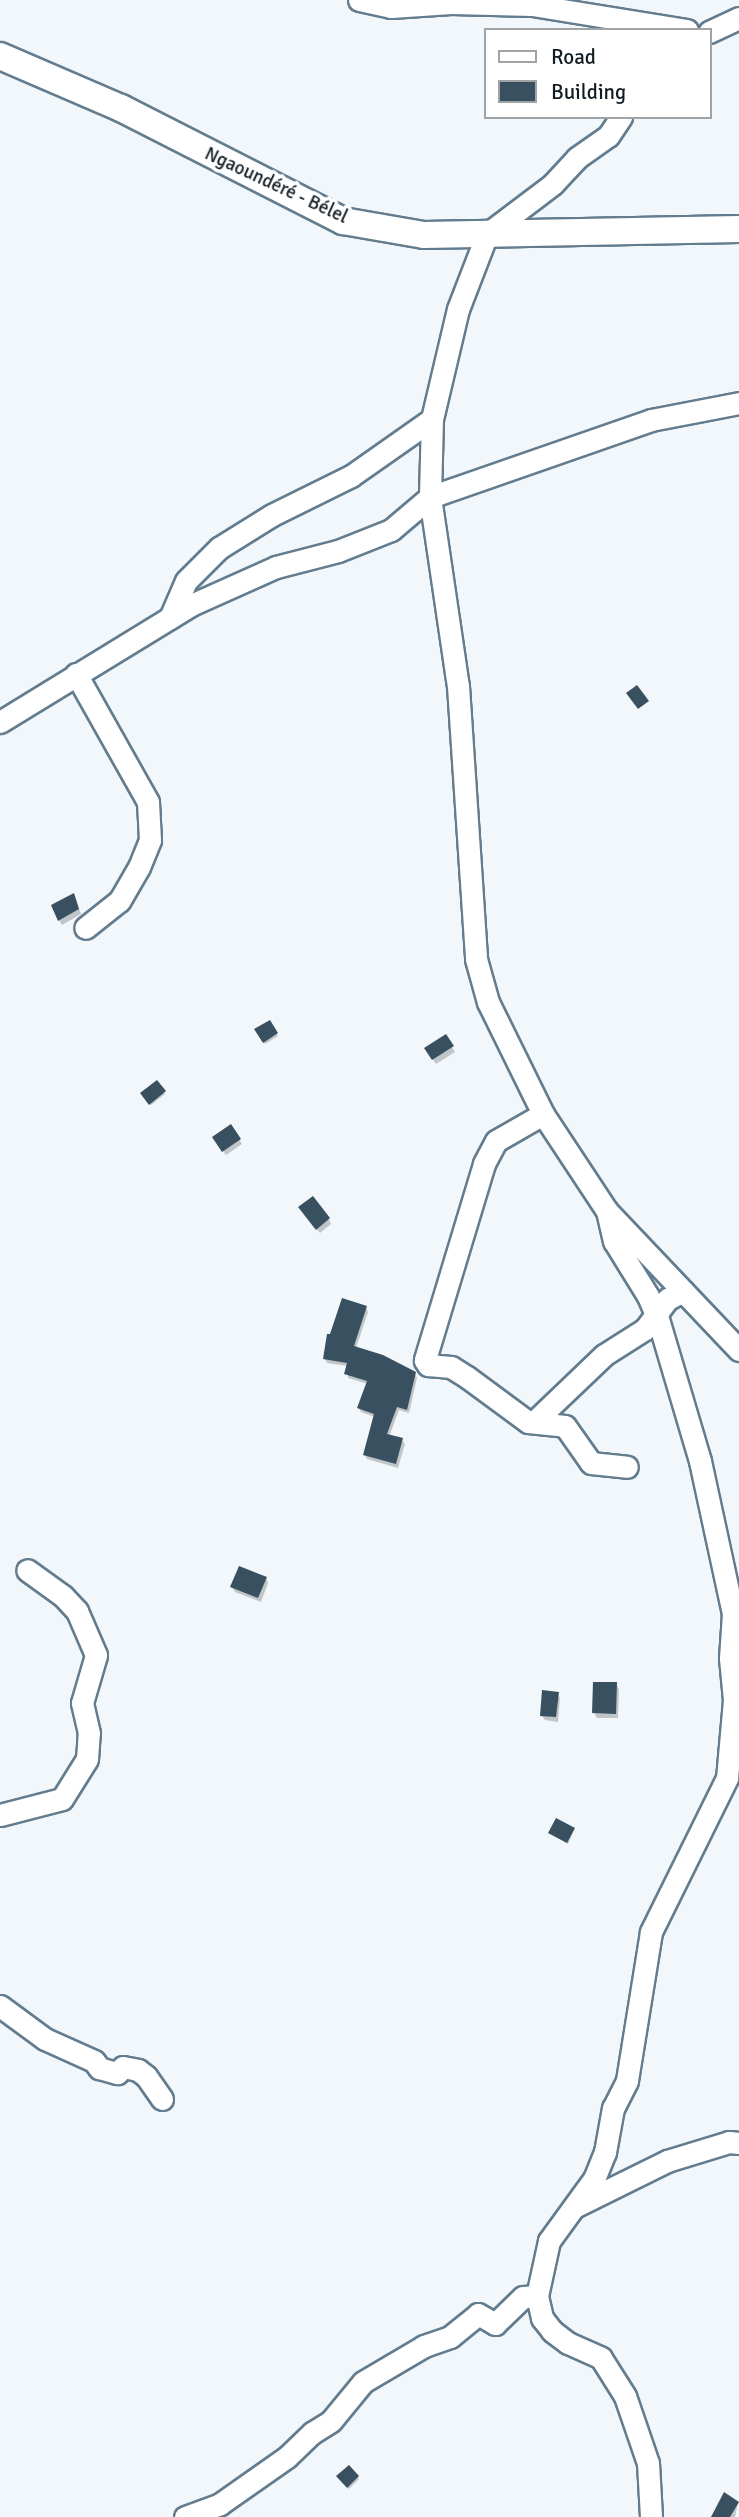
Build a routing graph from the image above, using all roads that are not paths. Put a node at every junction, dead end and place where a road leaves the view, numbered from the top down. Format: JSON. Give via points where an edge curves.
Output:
{"nodes":[{"id":1,"x":359,"y":0,"type":"edge"},
{"id":2,"x":739,"y":18,"type":"edge"},
{"id":3,"x":675,"y":28,"type":"edge"},
{"id":4,"x":711,"y":32,"type":"edge"},
{"id":5,"x":711,"y":33,"type":"edge"},
{"id":6,"x":739,"y":36,"type":"edge"},
{"id":7,"x":0,"y":55,"type":"edge"},
{"id":8,"x":620,"y":119,"type":"edge"},
{"id":9,"x":739,"y":229,"type":"edge"},
{"id":10,"x":487,"y":234,"type":"junction"},
{"id":11,"x":739,"y":403,"type":"edge"},
{"id":12,"x":432,"y":419,"type":"junction"},
{"id":13,"x":430,"y":497,"type":"junction"},
{"id":14,"x":170,"y":618,"type":"junction"},
{"id":15,"x":76,"y":674,"type":"junction"},
{"id":16,"x":0,"y":722,"type":"edge"},
{"id":17,"x":85,"y":928,"type":"dead end"},
{"id":18,"x":543,"y":1114,"type":"junction"},
{"id":19,"x":607,"y":1211,"type":"junction"},
{"id":20,"x":683,"y":1291,"type":"junction"},
{"id":21,"x":656,"y":1313,"type":"junction"},
{"id":22,"x":739,"y":1350,"type":"edge"},
{"id":23,"x":535,"y":1421,"type":"junction"},
{"id":24,"x":627,"y":1467,"type":"dead end"},
{"id":25,"x":27,"y":1570,"type":"dead end"},
{"id":26,"x":0,"y":1815,"type":"edge"},
{"id":27,"x":0,"y":2006,"type":"edge"},
{"id":28,"x":162,"y":2099,"type":"dead end"},
{"id":29,"x":739,"y":2143,"type":"edge"},
{"id":30,"x":572,"y":2208,"type":"junction"},
{"id":31,"x":537,"y":2296,"type":"junction"},
{"id":32,"x":185,"y":2517,"type":"edge"},
{"id":33,"x":651,"y":2517,"type":"edge"}],
"edges":[{"from":1,"to":3,"type":"street","via":[[391,8],[451,3],[532,5]]},
{"from":2,"to":4,"type":"street"},
{"from":5,"to":6,"type":"street"},
{"from":7,"to":10,"type":"main road","name":"Ngaoundéré - Bélel","via":[[121,108],[343,221],[424,235]]},
{"from":8,"to":10,"type":"street","via":[[608,136],[576,158],[553,184]]},
{"from":9,"to":10,"type":"main road","name":"Ngaoundéré - Bélel"},
{"from":10,"to":12,"type":"street","via":[[457,309]]},
{"from":11,"to":13,"type":"street","via":[[651,421]]},
{"from":12,"to":13,"type":"street"},
{"from":12,"to":14,"type":"street","via":[[351,476],[272,515],[219,548],[186,581]]},
{"from":13,"to":14,"type":"street","via":[[391,530],[338,551],[276,567]]},
{"from":13,"to":18,"type":"street","via":[[458,686],[475,959],[488,1002]]},
{"from":14,"to":15,"type":"street"},
{"from":15,"to":16,"type":"street"},
{"from":15,"to":17,"type":"street","via":[[148,802],[150,840],[119,901]]},
{"from":18,"to":19,"type":"street"},
{"from":18,"to":23,"type":"street","via":[[496,1141],[484,1164],[425,1360],[428,1365],[451,1367],[518,1416]]},
{"from":19,"to":20,"type":"street"},
{"from":19,"to":21,"type":"street","via":[[614,1241]]},
{"from":20,"to":21,"type":"street"},
{"from":20,"to":22,"type":"street"},
{"from":21,"to":23,"type":"street","via":[[645,1329],[609,1351]]},
{"from":21,"to":30,"type":"street","via":[[703,1472],[733,1613],[731,1752],[727,1778],[651,1932],[627,2081],[613,2108],[605,2152],[594,2179]]},
{"from":23,"to":24,"type":"street","via":[[565,1426],[591,1463]]},
{"from":25,"to":26,"type":"street","via":[[77,1611],[96,1654],[82,1703],[89,1732],[88,1759],[62,1799]]},
{"from":27,"to":28,"type":"street","via":[[44,2039],[94,2061],[99,2068],[117,2073],[123,2067],[138,2070]]},
{"from":29,"to":30,"type":"street","via":[[667,2161]]},
{"from":30,"to":31,"type":"street","via":[[549,2241]]},
{"from":31,"to":32,"type":"street","via":[[523,2297],[495,2323],[478,2314],[450,2337],[424,2346],[363,2382],[331,2421],[287,2458],[220,2504]]},
{"from":31,"to":33,"type":"street","via":[[542,2318],[552,2331],[601,2358],[625,2396],[648,2463]]}]}
